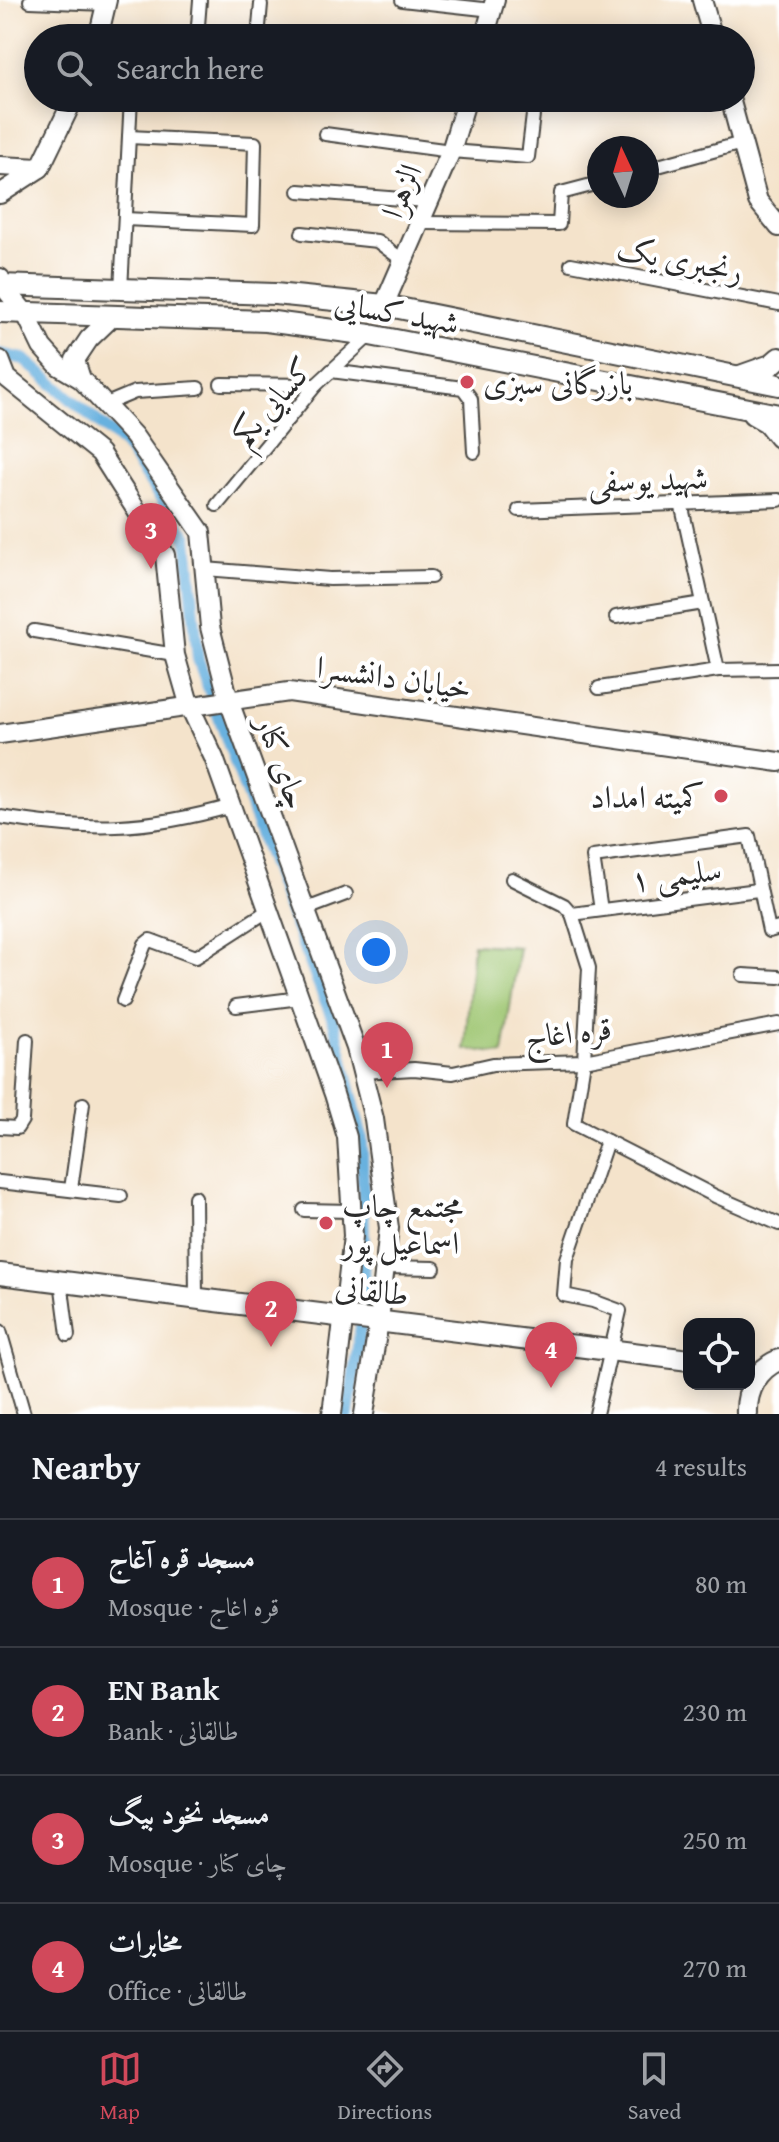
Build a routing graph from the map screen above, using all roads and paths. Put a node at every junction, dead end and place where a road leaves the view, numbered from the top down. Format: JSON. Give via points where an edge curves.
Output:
{"nodes":[{"id":1,"x":200,"y":0,"type":"edge"},
{"id":2,"x":402,"y":0,"type":"edge"},
{"id":3,"x":702,"y":0,"type":"edge"},
{"id":4,"x":30,"y":1,"type":"edge"},
{"id":5,"x":107,"y":2,"type":"edge"},
{"id":6,"x":261,"y":4,"type":"dead end"},
{"id":7,"x":493,"y":5,"type":"edge"},
{"id":8,"x":102,"y":24,"type":"edge"},
{"id":9,"x":198,"y":24,"type":"edge"},
{"id":10,"x":259,"y":24,"type":"edge"},
{"id":11,"x":708,"y":24,"type":"edge"},
{"id":12,"x":67,"y":112,"type":"edge"},
{"id":13,"x":130,"y":112,"type":"edge"},
{"id":14,"x":463,"y":112,"type":"edge"},
{"id":15,"x":533,"y":112,"type":"edge"},
{"id":16,"x":734,"y":112,"type":"edge"},
{"id":17,"x":325,"y":134,"type":"dead end"},
{"id":18,"x":129,"y":137,"type":"junction"},
{"id":19,"x":742,"y":143,"type":"junction"},
{"id":20,"x":451,"y":151,"type":"junction"},
{"id":21,"x":0,"y":166,"type":"edge"},
{"id":22,"x":659,"y":166,"type":"edge"},
{"id":23,"x":40,"y":168,"type":"junction"},
{"id":24,"x":587,"y":186,"type":"edge"},
{"id":25,"x":299,"y":191,"type":"dead end"},
{"id":26,"x":0,"y":194,"type":"edge"},
{"id":27,"x":427,"y":201,"type":"junction"},
{"id":28,"x":125,"y":219,"type":"junction"},
{"id":29,"x":419,"y":223,"type":"junction"},
{"id":30,"x":779,"y":227,"type":"edge"},
{"id":31,"x":302,"y":233,"type":"dead end"},
{"id":32,"x":405,"y":262,"type":"junction"},
{"id":33,"x":571,"y":264,"type":"dead end"},
{"id":34,"x":0,"y":284,"type":"edge"},
{"id":35,"x":121,"y":290,"type":"junction"},
{"id":36,"x":779,"y":304,"type":"edge"},
{"id":37,"x":384,"y":305,"type":"junction"},
{"id":38,"x":0,"y":312,"type":"edge"},
{"id":39,"x":26,"y":314,"type":"junction"},
{"id":40,"x":112,"y":317,"type":"junction"},
{"id":41,"x":370,"y":335,"type":"junction"},
{"id":42,"x":779,"y":358,"type":"edge"},
{"id":43,"x":655,"y":360,"type":"junction"},
{"id":44,"x":1,"y":364,"type":"edge"},
{"id":45,"x":331,"y":371,"type":"junction"},
{"id":46,"x":738,"y":377,"type":"junction"},
{"id":47,"x":81,"y":379,"type":"junction"},
{"id":48,"x":221,"y":384,"type":"dead end"},
{"id":49,"x":316,"y":385,"type":"junction"},
{"id":50,"x":779,"y":385,"type":"edge"},
{"id":51,"x":198,"y":388,"type":"dead end"},
{"id":52,"x":644,"y":391,"type":"junction"},
{"id":53,"x":104,"y":405,"type":"junction"},
{"id":54,"x":746,"y":410,"type":"junction"},
{"id":55,"x":779,"y":415,"type":"edge"},
{"id":56,"x":779,"y":437,"type":"edge"},
{"id":57,"x":474,"y":452,"type":"dead end"},
{"id":58,"x":779,"y":500,"type":"edge"},
{"id":59,"x":681,"y":503,"type":"junction"},
{"id":60,"x":217,"y":505,"type":"dead end"},
{"id":61,"x":519,"y":510,"type":"dead end"},
{"id":62,"x":205,"y":569,"type":"junction"},
{"id":63,"x":431,"y":577,"type":"dead end"},
{"id":64,"x":703,"y":603,"type":"junction"},
{"id":65,"x":616,"y":617,"type":"dead end"},
{"id":66,"x":34,"y":631,"type":"dead end"},
{"id":67,"x":175,"y":655,"type":"junction"},
{"id":68,"x":779,"y":669,"type":"edge"},
{"id":69,"x":718,"y":670,"type":"junction"},
{"id":70,"x":599,"y":688,"type":"dead end"},
{"id":71,"x":229,"y":701,"type":"junction"},
{"id":72,"x":190,"y":707,"type":"junction"},
{"id":73,"x":0,"y":734,"type":"edge"},
{"id":74,"x":779,"y":762,"type":"edge"},
{"id":75,"x":232,"y":806,"type":"junction"},
{"id":76,"x":0,"y":817,"type":"edge"},
{"id":77,"x":512,"y":879,"type":"dead end"},
{"id":78,"x":758,"y":890,"type":"junction"},
{"id":79,"x":346,"y":894,"type":"dead end"},
{"id":80,"x":269,"y":910,"type":"junction"},
{"id":81,"x":304,"y":910,"type":"junction"},
{"id":82,"x":601,"y":910,"type":"junction"},
{"id":83,"x":572,"y":914,"type":"junction"},
{"id":84,"x":779,"y":928,"type":"edge"},
{"id":85,"x":743,"y":975,"type":"dead end"},
{"id":86,"x":779,"y":977,"type":"edge"},
{"id":87,"x":300,"y":998,"type":"junction"},
{"id":88,"x":123,"y":1001,"type":"dead end"},
{"id":89,"x":236,"y":1006,"type":"dead end"},
{"id":90,"x":779,"y":1024,"type":"edge"},
{"id":91,"x":27,"y":1040,"type":"dead end"},
{"id":92,"x":584,"y":1061,"type":"junction"},
{"id":93,"x":362,"y":1072,"type":"junction"},
{"id":94,"x":83,"y":1104,"type":"dead end"},
{"id":95,"x":0,"y":1127,"type":"edge"},
{"id":96,"x":607,"y":1141,"type":"junction"},
{"id":97,"x":0,"y":1182,"type":"edge"},
{"id":98,"x":71,"y":1189,"type":"junction"},
{"id":99,"x":121,"y":1196,"type":"dead end"},
{"id":100,"x":195,"y":1197,"type":"dead end"},
{"id":101,"x":304,"y":1210,"type":"dead end"},
{"id":102,"x":351,"y":1211,"type":"junction"},
{"id":103,"x":779,"y":1224,"type":"edge"},
{"id":104,"x":384,"y":1267,"type":"junction"},
{"id":105,"x":434,"y":1268,"type":"dead end"},
{"id":106,"x":0,"y":1274,"type":"edge"},
{"id":107,"x":61,"y":1281,"type":"junction"},
{"id":108,"x":196,"y":1298,"type":"junction"},
{"id":109,"x":342,"y":1317,"type":"junction"},
{"id":110,"x":379,"y":1321,"type":"junction"},
{"id":111,"x":0,"y":1331,"type":"edge"},
{"id":112,"x":68,"y":1335,"type":"dead end"},
{"id":113,"x":609,"y":1351,"type":"junction"},
{"id":114,"x":683,"y":1359,"type":"edge"},
{"id":115,"x":776,"y":1361,"type":"edge"},
{"id":116,"x":755,"y":1362,"type":"edge"},
{"id":117,"x":14,"y":1387,"type":"junction"},
{"id":118,"x":0,"y":1388,"type":"edge"},
{"id":119,"x":24,"y":1414,"type":"edge"},
{"id":120,"x":332,"y":1414,"type":"edge"},
{"id":121,"x":364,"y":1414,"type":"edge"},
{"id":122,"x":596,"y":1414,"type":"edge"},
{"id":123,"x":747,"y":1414,"type":"edge"}],
"edges":[{"from":1,"to":9,"type":"street"},
{"from":2,"to":7,"type":"street"},
{"from":3,"to":11,"type":"street"},
{"from":4,"to":5,"type":"street"},
{"from":5,"to":8,"type":"street"},
{"from":6,"to":10,"type":"street"},
{"from":12,"to":23,"type":"street"},
{"from":13,"to":18,"type":"street"},
{"from":14,"to":20,"type":"street","name":"الزهرا"},
{"from":15,"to":20,"type":"street","via":[[528,157]]},
{"from":16,"to":19,"type":"street"},
{"from":17,"to":20,"type":"street"},
{"from":18,"to":28,"type":"street"},
{"from":18,"to":28,"type":"street","via":[[255,143],[253,225]]},
{"from":19,"to":22,"type":"street"},
{"from":19,"to":30,"type":"street","via":[[758,201]]},
{"from":20,"to":27,"type":"street","name":"الزهرا"},
{"from":21,"to":23,"type":"street"},
{"from":23,"to":26,"type":"street"},
{"from":24,"to":29,"type":"street","via":[[561,193],[559,224]]},
{"from":25,"to":27,"type":"street"},
{"from":27,"to":29,"type":"street","name":"الزهرا"},
{"from":28,"to":35,"type":"street"},
{"from":29,"to":32,"type":"street","name":"الزهرا"},
{"from":31,"to":32,"type":"street","via":[[377,241]]},
{"from":32,"to":37,"type":"street","name":"الزهرا"},
{"from":33,"to":36,"type":"street","name":"رنجبری یک"},
{"from":34,"to":35,"type":"main road","name":"شهید کسایی"},
{"from":34,"to":39,"type":"street","name":"چای کنار"},
{"from":35,"to":37,"type":"main road","name":"شهید کسایی","via":[[275,294]]},
{"from":37,"to":43,"type":"main road","name":"شهید کسایی"},
{"from":38,"to":39,"type":"main road","name":"شهید کسایی"},
{"from":39,"to":40,"type":"main road","name":"شهید کسایی"},
{"from":39,"to":47,"type":"street","name":"چای کنار","via":[[42,347]]},
{"from":40,"to":41,"type":"main road","name":"شهید کسایی","via":[[266,321]]},
{"from":40,"to":47,"type":"street","via":[[75,360]]},
{"from":41,"to":45,"type":"street","name":"کسایی یکم"},
{"from":41,"to":52,"type":"main road","name":"شهید کسایی"},
{"from":42,"to":46,"type":"main road"},
{"from":43,"to":46,"type":"main road","name":"شهید کسایی"},
{"from":43,"to":52,"type":"main road","via":[[660,379]]},
{"from":44,"to":67,"type":"street","name":"چای کنار","via":[[7,378],[100,453],[165,555]]},
{"from":45,"to":49,"type":"street","name":"کسایی یکم"},
{"from":45,"to":57,"type":"street","via":[[463,388],[471,399]]},
{"from":46,"to":50,"type":"main road","name":"شهید کسایی"},
{"from":47,"to":53,"type":"street","name":"چای کنار"},
{"from":48,"to":49,"type":"street"},
{"from":49,"to":60,"type":"street","name":"کسایی یکم"},
{"from":51,"to":53,"type":"street","via":[[135,392]]},
{"from":52,"to":54,"type":"main road","name":"شهید کسایی"},
{"from":53,"to":62,"type":"street","name":"چای کنار","via":[[134,436],[201,532]]},
{"from":54,"to":55,"type":"main road","name":"شهید کسایی"},
{"from":54,"to":56,"type":"main road","via":[[767,422]]},
{"from":58,"to":59,"type":"street","name":"شهید یوسفی"},
{"from":59,"to":61,"type":"street","name":"شهید یوسفی"},
{"from":59,"to":64,"type":"street"},
{"from":62,"to":63,"type":"street","via":[[330,579]]},
{"from":62,"to":71,"type":"street","name":"چای کنار","via":[[210,627]]},
{"from":64,"to":65,"type":"street"},
{"from":64,"to":69,"type":"street"},
{"from":66,"to":67,"type":"street"},
{"from":67,"to":72,"type":"street","name":"چای کنار"},
{"from":68,"to":69,"type":"street"},
{"from":69,"to":70,"type":"street"},
{"from":71,"to":72,"type":"street","name":"خیابان دانشسرا"},
{"from":71,"to":74,"type":"street","name":"خیابان دانشسرا","via":[[289,692]]},
{"from":71,"to":81,"type":"street","name":"چای کنار"},
{"from":72,"to":73,"type":"street","name":"خیابان دانشسرا"},
{"from":72,"to":75,"type":"street","name":"چای کنار"},
{"from":75,"to":76,"type":"street","via":[[112,828]]},
{"from":75,"to":80,"type":"street","name":"چای کنار"},
{"from":77,"to":83,"type":"street"},
{"from":78,"to":82,"type":"street","name":"سلیمی ۱"},
{"from":78,"to":82,"type":"street","via":[[749,836],[593,857]]},
{"from":78,"to":84,"type":"street","via":[[769,931]]},
{"from":79,"to":81,"type":"street"},
{"from":80,"to":87,"type":"street","name":"چای کنار"},
{"from":80,"to":88,"type":"street","via":[[196,957],[150,940]]},
{"from":81,"to":93,"type":"street","name":"چای کنار"},
{"from":82,"to":83,"type":"street","name":"سلیمی ۱"},
{"from":83,"to":92,"type":"street","via":[[589,968]]},
{"from":85,"to":86,"type":"street"},
{"from":87,"to":89,"type":"street"},
{"from":87,"to":102,"type":"street","name":"چای کنار","via":[[347,1137]]},
{"from":90,"to":92,"type":"street","name":"قره اغاج"},
{"from":91,"to":95,"type":"street","via":[[22,1120],[17,1128]]},
{"from":92,"to":93,"type":"street","name":"قره اغاج","via":[[493,1064],[453,1073]]},
{"from":92,"to":96,"type":"street","via":[[574,1124]]},
{"from":93,"to":104,"type":"street","name":"چای کنار","via":[[389,1228]]},
{"from":94,"to":98,"type":"street"},
{"from":96,"to":103,"type":"street"},
{"from":96,"to":113,"type":"street","via":[[567,1259],[564,1295],[620,1311]]},
{"from":97,"to":98,"type":"street"},
{"from":98,"to":99,"type":"street"},
{"from":100,"to":108,"type":"street"},
{"from":101,"to":102,"type":"street"},
{"from":102,"to":109,"type":"street","name":"چای کنار","via":[[353,1236]]},
{"from":104,"to":105,"type":"street"},
{"from":104,"to":110,"type":"street","name":"چای کنار"},
{"from":106,"to":107,"type":"main road","name":"طالقانی"},
{"from":107,"to":108,"type":"main road","name":"طالقانی"},
{"from":107,"to":112,"type":"street"},
{"from":108,"to":109,"type":"main road","name":"طالقانی"},
{"from":109,"to":110,"type":"main road","name":"طالقانی"},
{"from":109,"to":120,"type":"street","name":"چای کنار"},
{"from":110,"to":113,"type":"main road","name":"طالقانی"},
{"from":110,"to":121,"type":"street","name":"چای کنار"},
{"from":111,"to":117,"type":"street"},
{"from":113,"to":114,"type":"main road","name":"طالقانی"},
{"from":113,"to":122,"type":"street"},
{"from":115,"to":116,"type":"main road"},
{"from":115,"to":123,"type":"main road","via":[[750,1388]]},
{"from":117,"to":118,"type":"street"},
{"from":117,"to":119,"type":"street"}]}
